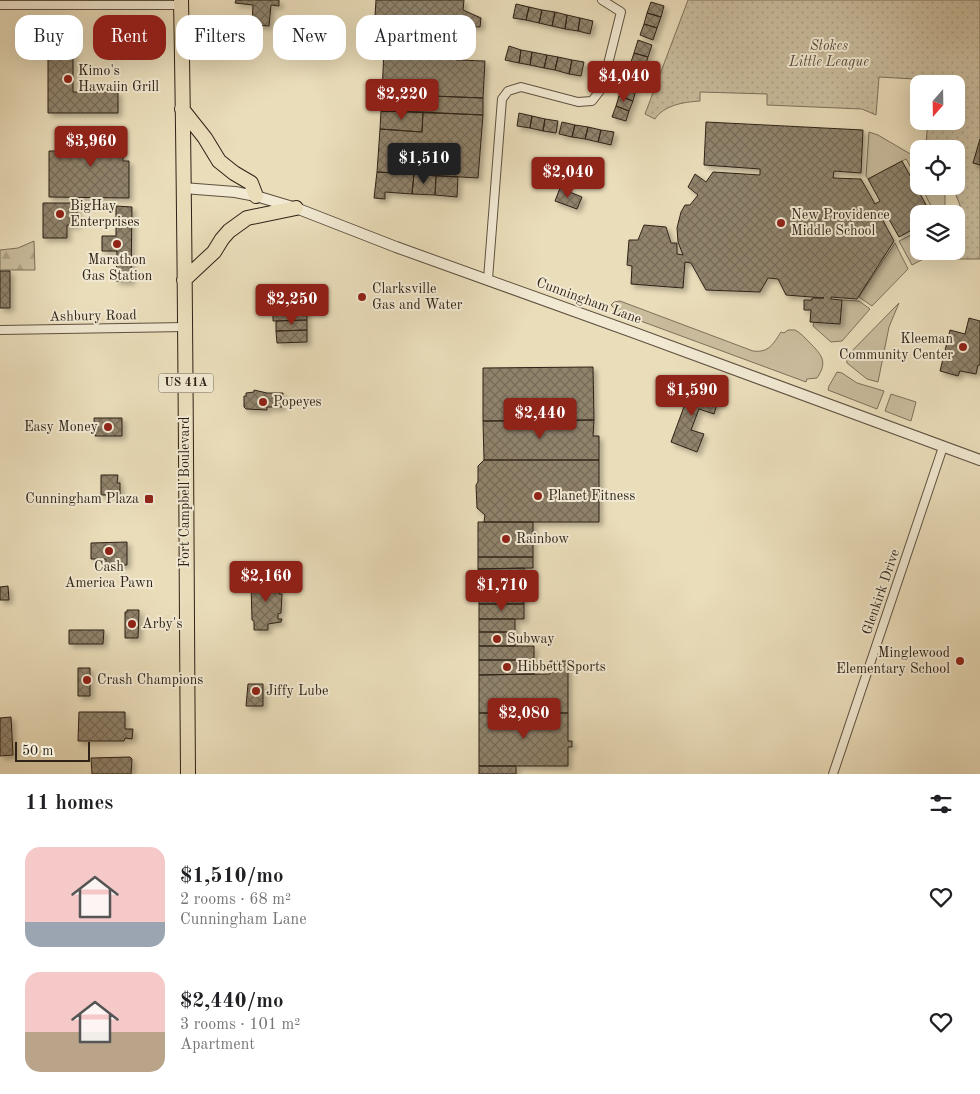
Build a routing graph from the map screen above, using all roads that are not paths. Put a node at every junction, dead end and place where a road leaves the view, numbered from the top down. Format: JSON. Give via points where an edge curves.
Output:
{"nodes":[{"id":1,"x":602,"y":0,"type":"edge"},
{"id":2,"x":182,"y":2,"type":"edge"},
{"id":3,"x":0,"y":4,"type":"edge"},
{"id":4,"x":182,"y":110,"type":"junction"},
{"id":5,"x":183,"y":188,"type":"junction"},
{"id":6,"x":256,"y":196,"type":"junction"},
{"id":7,"x":296,"y":208,"type":"junction"},
{"id":8,"x":488,"y":279,"type":"junction"},
{"id":9,"x":184,"y":280,"type":"junction"},
{"id":10,"x":186,"y":327,"type":"junction"},
{"id":11,"x":0,"y":330,"type":"edge"},
{"id":12,"x":943,"y":447,"type":"junction"},
{"id":13,"x":980,"y":460,"type":"edge"},
{"id":14,"x":188,"y":774,"type":"edge"},
{"id":15,"x":833,"y":774,"type":"edge"}],
"edges":[{"from":1,"to":8,"type":"street","via":[[621,12],[602,88],[592,102],[578,102],[521,87],[508,91],[502,99]]},
{"from":2,"to":3,"type":"street"},
{"from":2,"to":4,"type":"highway","name":"Fort Campbell Boulevard","number":"US 41A"},
{"from":4,"to":5,"type":"highway","name":"Fort Campbell Boulevard","number":"US 41A"},
{"from":4,"to":6,"type":"highway","via":[[219,161],[251,183]]},
{"from":5,"to":6,"type":"street","name":"Cunningham Lane"},
{"from":5,"to":9,"type":"highway","name":"Fort Campbell Boulevard","number":"US 41A"},
{"from":6,"to":7,"type":"street","name":"Cunningham Lane"},
{"from":7,"to":8,"type":"street","name":"Cunningham Lane"},
{"from":7,"to":9,"type":"highway","via":[[247,218],[229,231],[214,252]]},
{"from":8,"to":12,"type":"street","name":"Cunningham Lane"},
{"from":9,"to":10,"type":"highway","name":"Fort Campbell Boulevard","number":"US 41A"},
{"from":10,"to":11,"type":"street","name":"Ashbury Road"},
{"from":10,"to":14,"type":"highway","name":"Fort Campbell Boulevard","number":"US 41A"},
{"from":12,"to":13,"type":"street","name":"Cunningham Lane"},
{"from":12,"to":15,"type":"street","name":"Glenkirk Drive"}]}
